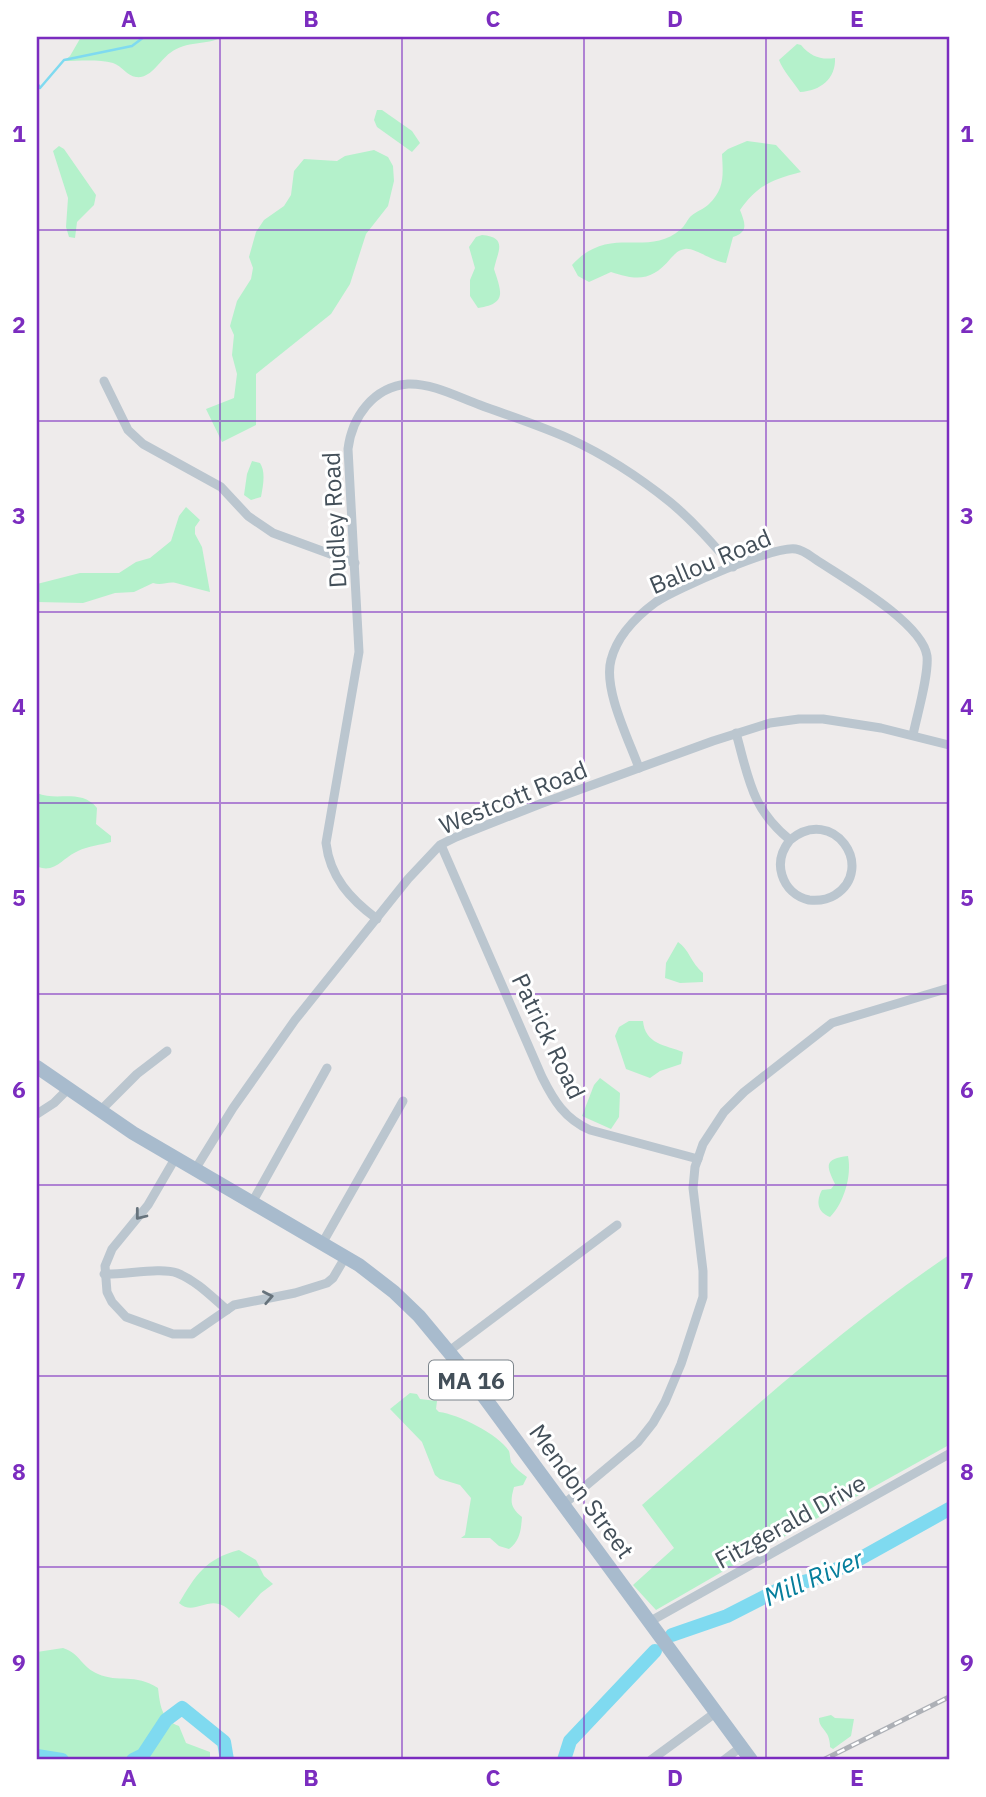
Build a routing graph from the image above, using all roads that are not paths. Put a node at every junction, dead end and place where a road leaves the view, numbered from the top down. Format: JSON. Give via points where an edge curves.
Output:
{"nodes":[{"id":1,"x":104,"y":381,"type":"dead end"},
{"id":2,"x":355,"y":564,"type":"junction"},
{"id":3,"x":733,"y":567,"type":"junction"},
{"id":4,"x":736,"y":733,"type":"junction"},
{"id":5,"x":913,"y":735,"type":"junction"},
{"id":6,"x":949,"y":745,"type":"edge"},
{"id":7,"x":639,"y":768,"type":"junction"},
{"id":8,"x":790,"y":840,"type":"junction"},
{"id":9,"x":441,"y":845,"type":"junction"},
{"id":10,"x":377,"y":919,"type":"junction"},
{"id":11,"x":949,"y":988,"type":"edge"},
{"id":12,"x":167,"y":1051,"type":"dead end"},
{"id":13,"x":37,"y":1068,"type":"edge"},
{"id":14,"x":327,"y":1068,"type":"dead end"},
{"id":15,"x":68,"y":1089,"type":"junction"},
{"id":16,"x":403,"y":1101,"type":"dead end"},
{"id":17,"x":103,"y":1113,"type":"junction"},
{"id":18,"x":37,"y":1114,"type":"edge"},
{"id":19,"x":176,"y":1157,"type":"junction"},
{"id":20,"x":698,"y":1159,"type":"junction"},
{"id":21,"x":196,"y":1168,"type":"junction"},
{"id":22,"x":253,"y":1201,"type":"junction"},
{"id":23,"x":617,"y":1225,"type":"dead end"},
{"id":24,"x":323,"y":1242,"type":"junction"},
{"id":25,"x":346,"y":1256,"type":"junction"},
{"id":26,"x":104,"y":1274,"type":"junction"},
{"id":27,"x":227,"y":1310,"type":"junction"},
{"id":28,"x":449,"y":1351,"type":"junction"},
{"id":29,"x":949,"y":1454,"type":"edge"},
{"id":30,"x":564,"y":1504,"type":"junction"},
{"id":31,"x":649,"y":1622,"type":"junction"},
{"id":32,"x":715,"y":1713,"type":"junction"},
{"id":33,"x":741,"y":1747,"type":"junction"},
{"id":34,"x":651,"y":1760,"type":"edge"},
{"id":35,"x":724,"y":1760,"type":"edge"},
{"id":36,"x":751,"y":1760,"type":"edge"}],
"edges":[{"from":1,"to":2,"type":"street","via":[[128,429],[143,444],[221,487],[248,516],[273,533]]},
{"from":2,"to":3,"type":"street","name":"Dudley Road","via":[[348,449],[352,427],[376,396],[415,384],[585,446],[670,503]]},
{"from":2,"to":10,"type":"street","name":"Dudley Road","via":[[359,652],[326,843],[340,884]]},
{"from":3,"to":5,"type":"street","name":"Ballou Road","via":[[795,549],[904,621],[919,637],[926,656]]},
{"from":3,"to":7,"type":"street","name":"Ballou Road","via":[[658,601],[635,620],[615,648],[609,671],[613,695]]},
{"from":4,"to":5,"type":"street","name":"Westcott Road","via":[[770,723],[823,719]]},
{"from":4,"to":7,"type":"street","name":"Westcott Road"},
{"from":4,"to":8,"type":"street","via":[[758,804]]},
{"from":5,"to":6,"type":"street","name":"Westcott Road"},
{"from":7,"to":9,"type":"street","name":"Westcott Road"},
{"from":8,"to":8,"type":"street","via":[[812,829],[828,831],[842,840],[850,854],[851,870],[840,891],[819,900],[792,892],[780,866]]},
{"from":9,"to":10,"type":"street","name":"Westcott Road"},
{"from":9,"to":20,"type":"street","name":"Patrick Road","via":[[542,1077],[562,1111],[590,1130]]},
{"from":10,"to":21,"type":"street","name":"Westcott Road","via":[[269,1054]]},
{"from":11,"to":20,"type":"street","via":[[843,1019],[819,1031],[732,1103],[716,1122]]},
{"from":12,"to":17,"type":"street","via":[[137,1074]]},
{"from":13,"to":15,"type":"main road","number":"MA 16"},
{"from":14,"to":22,"type":"street"},
{"from":15,"to":17,"type":"main road","number":"MA 16"},
{"from":15,"to":18,"type":"street"},
{"from":16,"to":24,"type":"street"},
{"from":17,"to":19,"type":"main road","name":"Mendon Street","number":"MA 16"},
{"from":19,"to":21,"type":"main road","name":"Mendon Street","number":"MA 16"},
{"from":19,"to":26,"type":"street","one_way":true,"via":[[148,1205],[112,1249]]},
{"from":20,"to":30,"type":"street","via":[[693,1188],[703,1297],[681,1364],[665,1402],[638,1442]]},
{"from":21,"to":22,"type":"main road","name":"Mendon Street","number":"MA 16"},
{"from":22,"to":24,"type":"main road","name":"Mendon Street","number":"MA 16"},
{"from":23,"to":28,"type":"street"},
{"from":24,"to":25,"type":"main road","name":"Mendon Street","number":"MA 16"},
{"from":27,"to":25,"type":"street","one_way":true,"via":[[320,1286],[333,1278]]},
{"from":25,"to":28,"type":"main road","name":"Mendon Street","number":"MA 16","via":[[394,1292]]},
{"from":26,"to":27,"type":"street","via":[[177,1273]]},
{"from":26,"to":27,"type":"street","via":[[112,1302],[126,1317],[173,1334],[192,1334]]},
{"from":28,"to":30,"type":"main road","name":"Mendon Street","number":"MA 16"},
{"from":29,"to":31,"type":"street","name":"Fitzgerald Drive"},
{"from":30,"to":31,"type":"main road","name":"Mendon Street","number":"MA 16"},
{"from":31,"to":32,"type":"main road","name":"Mendon Street","number":"MA 16"},
{"from":32,"to":33,"type":"main road","name":"Mendon Street","number":"MA 16"},
{"from":32,"to":34,"type":"street"},
{"from":33,"to":35,"type":"street"},
{"from":33,"to":36,"type":"main road","name":"Mendon Street","number":"MA 16"}]}
